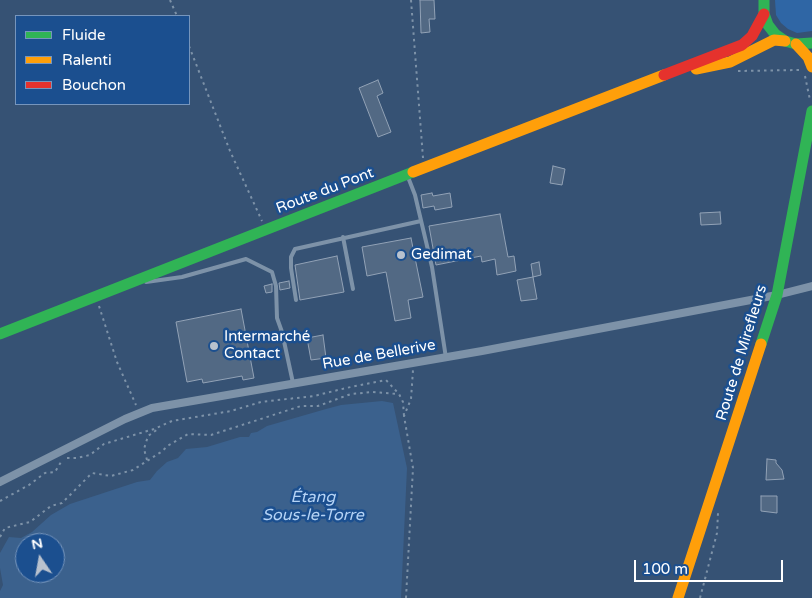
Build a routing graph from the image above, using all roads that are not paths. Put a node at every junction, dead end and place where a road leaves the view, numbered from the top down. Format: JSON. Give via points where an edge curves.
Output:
{"nodes":[{"id":1,"x":764,"y":0,"type":"edge"},
{"id":2,"x":764,"y":14,"type":"junction"},
{"id":3,"x":790,"y":42,"type":"junction"},
{"id":4,"x":812,"y":43,"type":"edge"},
{"id":5,"x":812,"y":67,"type":"edge"},
{"id":6,"x":660,"y":76,"type":"junction"},
{"id":7,"x":812,"y":109,"type":"edge"},
{"id":8,"x":407,"y":175,"type":"junction"},
{"id":9,"x":421,"y":220,"type":"junction"},
{"id":10,"x":343,"y":237,"type":"junction"},
{"id":11,"x":132,"y":283,"type":"junction"},
{"id":12,"x":812,"y":286,"type":"edge"},
{"id":13,"x":353,"y":289,"type":"dead end"},
{"id":14,"x":777,"y":295,"type":"junction"},
{"id":15,"x":296,"y":300,"type":"dead end"},
{"id":16,"x":0,"y":334,"type":"edge"},
{"id":17,"x":446,"y":358,"type":"junction"},
{"id":18,"x":293,"y":384,"type":"junction"},
{"id":19,"x":0,"y":482,"type":"edge"},
{"id":20,"x":678,"y":598,"type":"edge"}],
"edges":[{"from":1,"to":2,"type":"main road"},
{"from":2,"to":3,"type":"main road","via":[[775,34]]},
{"from":2,"to":6,"type":"main road","name":"Route du Pont","via":[[752,36],[742,45]]},
{"from":3,"to":4,"type":"main road","name":"Route du Pont"},
{"from":3,"to":5,"type":"main road","via":[[808,57]]},
{"from":3,"to":6,"type":"main road","name":"Route du Pont","via":[[774,40],[730,62]]},
{"from":6,"to":8,"type":"main road","name":"Route du Pont"},
{"from":7,"to":14,"type":"main road","name":"Route de Mirefleurs"},
{"from":8,"to":9,"type":"lane"},
{"from":8,"to":11,"type":"main road","name":"Route du Pont"},
{"from":9,"to":10,"type":"lane"},
{"from":9,"to":17,"type":"lane"},
{"from":10,"to":13,"type":"lane"},
{"from":10,"to":15,"type":"lane","via":[[300,246],[292,252]]},
{"from":11,"to":16,"type":"main road","name":"Route du Pont"},
{"from":11,"to":18,"type":"lane","via":[[182,277],[246,259],[272,272],[277,318]]},
{"from":12,"to":14,"type":"street","name":"Rue de Bellerive"},
{"from":14,"to":17,"type":"street","name":"Rue de Bellerive"},
{"from":14,"to":20,"type":"main road","name":"Route de Mirefleurs"},
{"from":17,"to":18,"type":"street","name":"Rue de Bellerive"},
{"from":18,"to":19,"type":"street","name":"Rue de Bellerive","via":[[174,403],[140,412]]}]}
